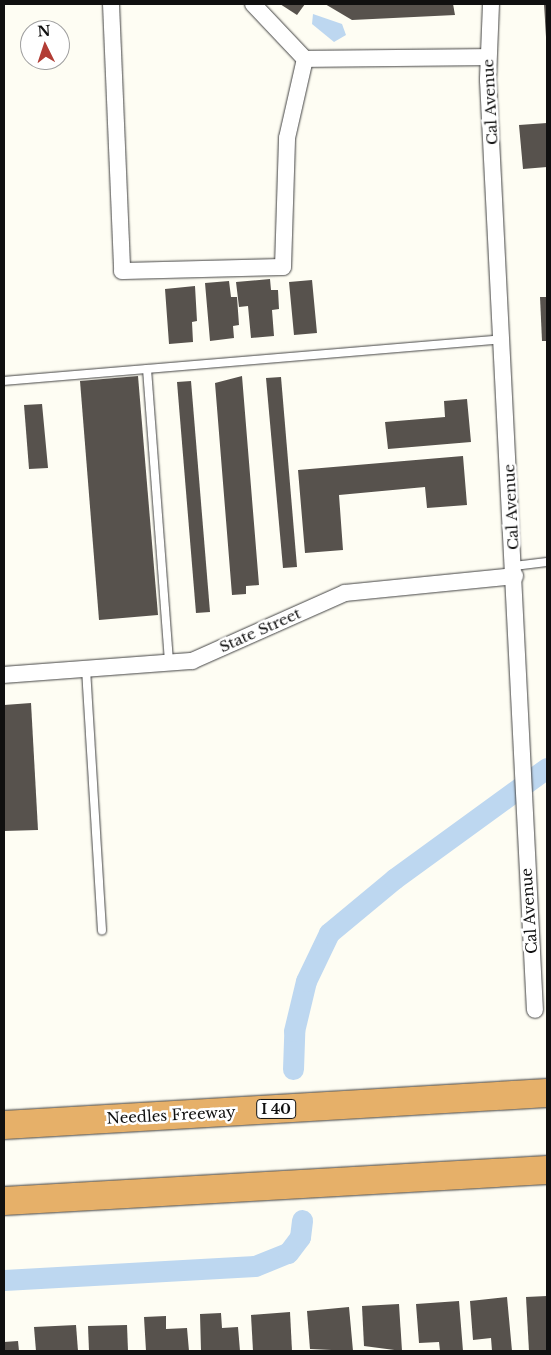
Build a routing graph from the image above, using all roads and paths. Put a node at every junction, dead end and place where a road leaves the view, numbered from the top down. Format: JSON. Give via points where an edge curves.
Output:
{"nodes":[{"id":1,"x":111,"y":4,"type":"edge"},
{"id":2,"x":253,"y":4,"type":"edge"},
{"id":3,"x":491,"y":4,"type":"edge"},
{"id":4,"x":487,"y":57,"type":"junction"},
{"id":5,"x":305,"y":59,"type":"junction"},
{"id":6,"x":503,"y":339,"type":"junction"},
{"id":7,"x":148,"y":369,"type":"junction"},
{"id":8,"x":4,"y":381,"type":"edge"},
{"id":9,"x":547,"y":562,"type":"edge"},
{"id":10,"x":515,"y":571,"type":"junction"},
{"id":11,"x":169,"y":662,"type":"junction"},
{"id":12,"x":86,"y":669,"type":"junction"},
{"id":13,"x":4,"y":675,"type":"edge"},
{"id":14,"x":102,"y":931,"type":"dead end"},
{"id":15,"x":535,"y":1010,"type":"dead end"},
{"id":16,"x":547,"y":1093,"type":"edge"},
{"id":17,"x":4,"y":1125,"type":"edge"},
{"id":18,"x":547,"y":1170,"type":"edge"},
{"id":19,"x":4,"y":1201,"type":"edge"}],
"edges":[{"from":1,"to":5,"type":"street","via":[[122,271],[283,267],[287,138]]},
{"from":2,"to":5,"type":"street"},
{"from":3,"to":4,"type":"street","name":"Cal Avenue"},
{"from":4,"to":5,"type":"street"},
{"from":4,"to":6,"type":"street","name":"Cal Avenue"},
{"from":6,"to":7,"type":"lane"},
{"from":6,"to":10,"type":"street","name":"Cal Avenue"},
{"from":7,"to":8,"type":"lane"},
{"from":7,"to":11,"type":"lane"},
{"from":9,"to":10,"type":"lane"},
{"from":10,"to":11,"type":"street","name":"State Street","via":[[344,593],[192,661]]},
{"from":10,"to":15,"type":"street","name":"Cal Avenue"},
{"from":11,"to":12,"type":"street","name":"State Street"},
{"from":12,"to":13,"type":"street","name":"State Street"},
{"from":12,"to":14,"type":"lane"},
{"from":16,"to":17,"type":"highway","name":"Needles Freeway","number":"I 40"},
{"from":18,"to":19,"type":"highway"}]}
